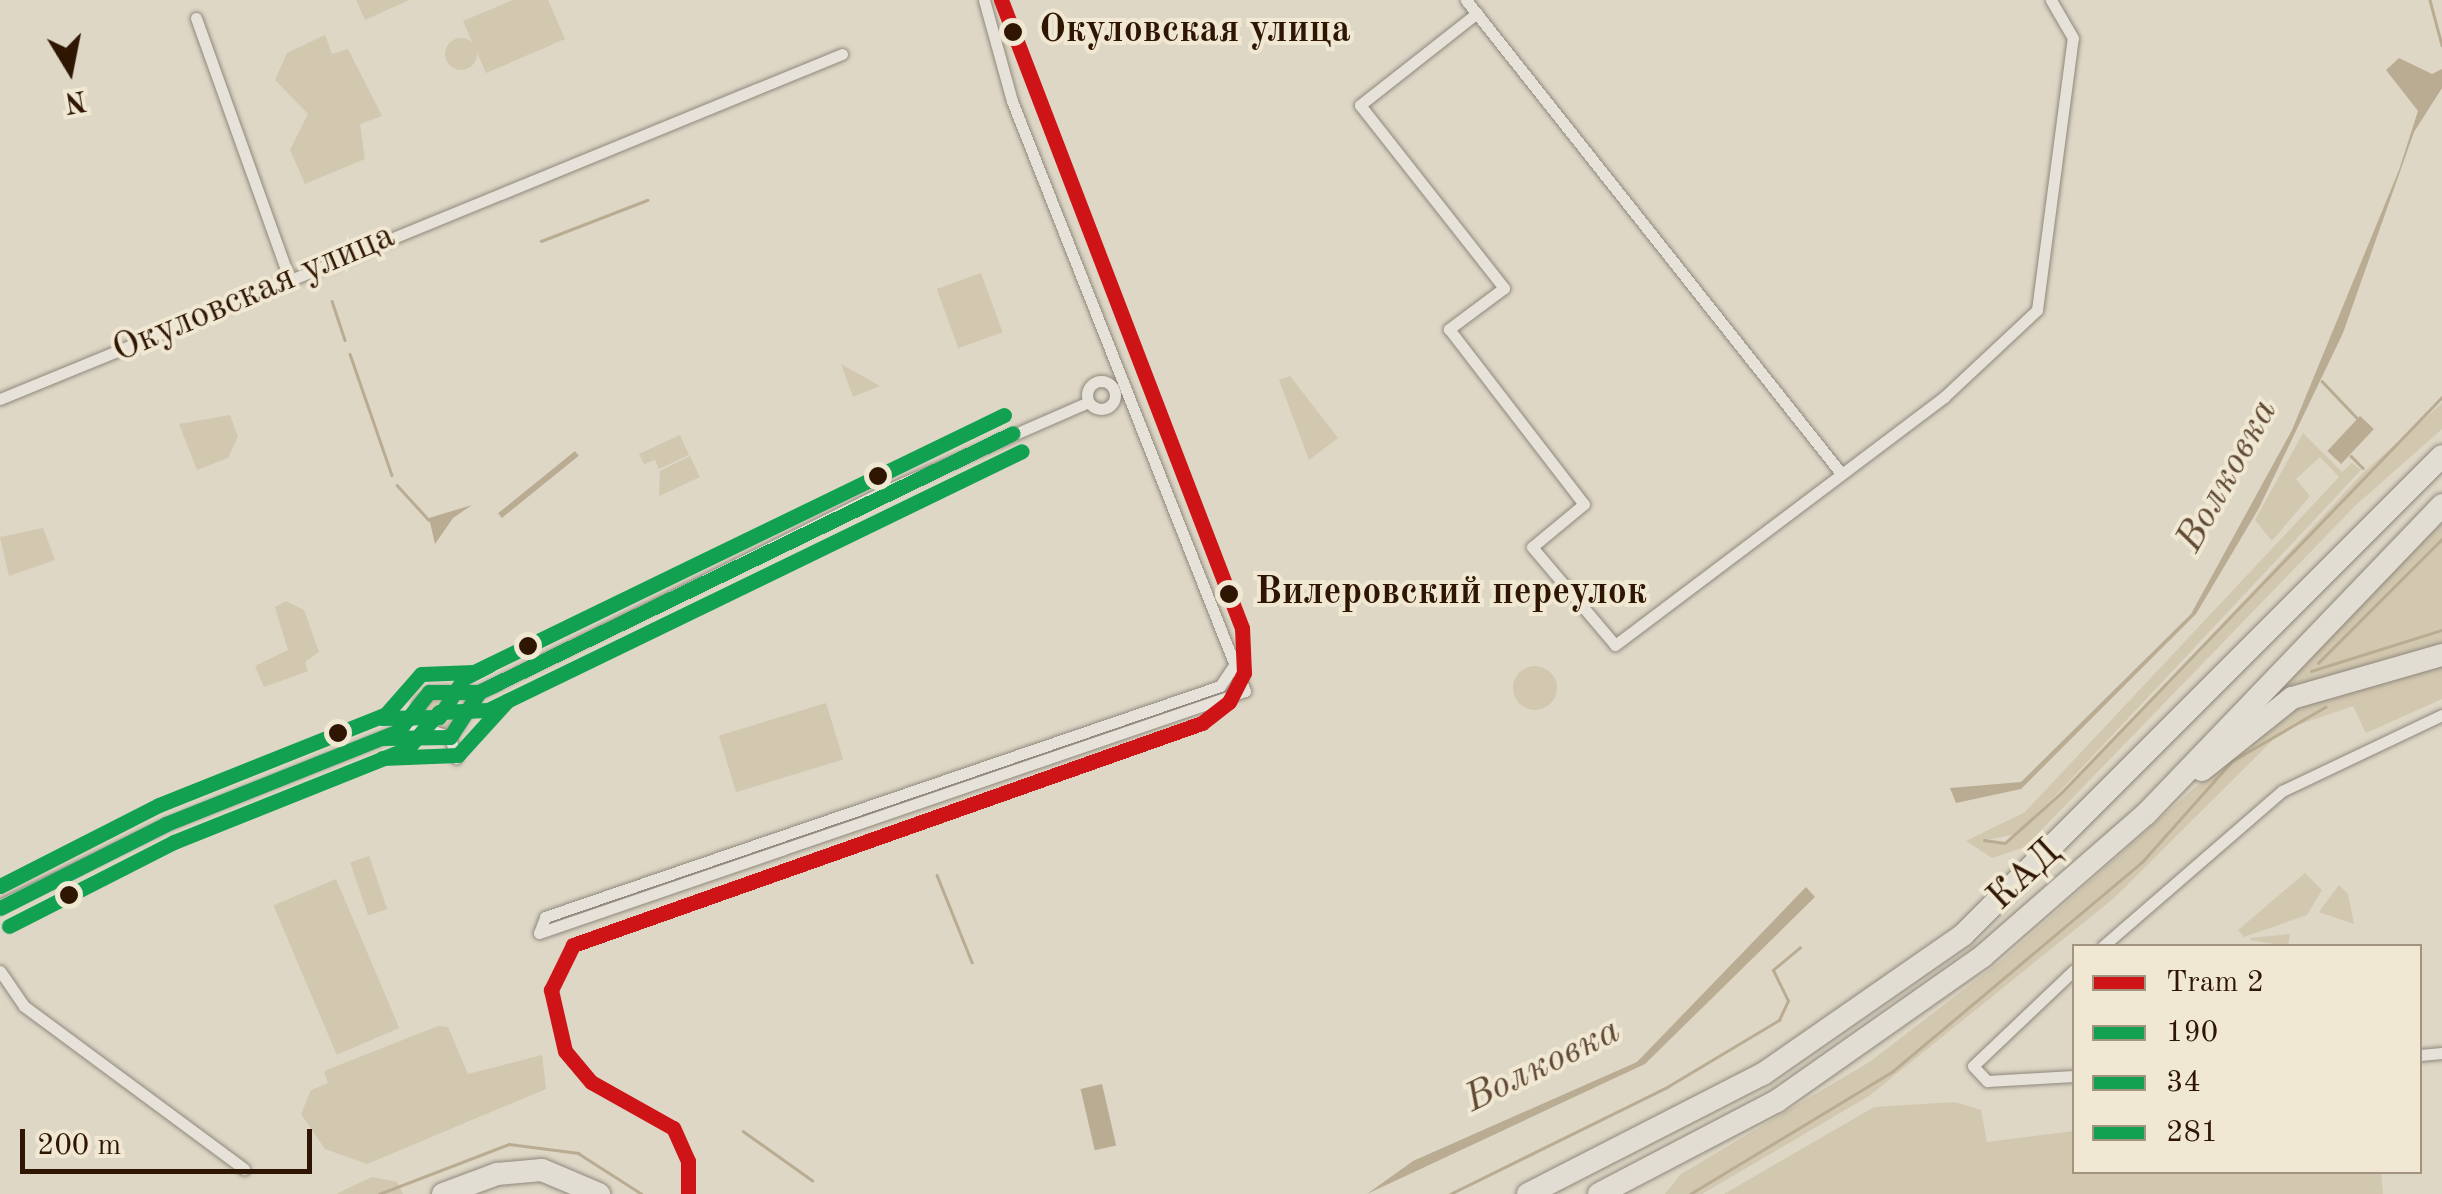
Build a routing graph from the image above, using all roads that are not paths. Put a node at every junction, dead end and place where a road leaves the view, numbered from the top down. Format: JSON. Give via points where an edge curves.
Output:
{"nodes":[{"id":1,"x":984,"y":0,"type":"edge"},
{"id":2,"x":1466,"y":0,"type":"edge"},
{"id":3,"x":2051,"y":0,"type":"edge"},
{"id":4,"x":1476,"y":14,"type":"junction"},
{"id":5,"x":196,"y":18,"type":"dead end"},
{"id":6,"x":842,"y":54,"type":"dead end"},
{"id":7,"x":290,"y":281,"type":"junction"},
{"id":8,"x":1119,"y":388,"type":"junction"},
{"id":9,"x":0,"y":399,"type":"edge"},
{"id":10,"x":1088,"y":402,"type":"junction"},
{"id":11,"x":2441,"y":455,"type":"edge"},
{"id":12,"x":1840,"y":472,"type":"junction"},
{"id":13,"x":2442,"y":505,"type":"edge"},
{"id":14,"x":2442,"y":656,"type":"edge"},
{"id":15,"x":1235,"y":664,"type":"junction"},
{"id":16,"x":453,"y":692,"type":"junction"},
{"id":17,"x":479,"y":692,"type":"junction"},
{"id":18,"x":416,"y":713,"type":"junction"},
{"id":19,"x":466,"y":714,"type":"junction"},
{"id":20,"x":2442,"y":715,"type":"edge"},
{"id":21,"x":398,"y":731,"type":"junction"},
{"id":22,"x":423,"y":731,"type":"junction"},
{"id":23,"x":450,"y":737,"type":"junction"},
{"id":24,"x":456,"y":758,"type":"dead end"},
{"id":25,"x":2146,"y":814,"type":"junction"},
{"id":26,"x":1,"y":905,"type":"edge"},
{"id":27,"x":2104,"y":944,"type":"edge"},
{"id":28,"x":0,"y":971,"type":"edge"},
{"id":29,"x":2072,"y":972,"type":"edge"},
{"id":30,"x":2072,"y":1076,"type":"edge"},
{"id":31,"x":244,"y":1168,"type":"dead end"},
{"id":32,"x":442,"y":1194,"type":"edge"},
{"id":33,"x":481,"y":1194,"type":"edge"},
{"id":34,"x":569,"y":1194,"type":"edge"},
{"id":35,"x":599,"y":1194,"type":"edge"},
{"id":36,"x":1528,"y":1194,"type":"edge"},
{"id":37,"x":1598,"y":1194,"type":"edge"}],
"edges":[{"from":1,"to":8,"type":"street","via":[[1012,100]]},
{"from":2,"to":4,"type":"street"},
{"from":3,"to":12,"type":"street","via":[[2073,38],[2040,304],[1944,397]]},
{"from":4,"to":12,"type":"street"},
{"from":4,"to":12,"type":"street","via":[[1360,105],[1504,288],[1449,329],[1584,504],[1532,547],[1607,643]]},
{"from":5,"to":7,"type":"street"},
{"from":6,"to":7,"type":"street","name":"Окуловская улица"},
{"from":7,"to":9,"type":"street","name":"Окуловская улица"},
{"from":8,"to":10,"type":"street","via":[[1104,409]]},
{"from":8,"to":10,"type":"street","via":[[1093,383]]},
{"from":8,"to":15,"type":"street"},
{"from":10,"to":17,"type":"street","via":[[896,486]]},
{"from":11,"to":36,"type":"highway","name":"КАД","via":[[1962,935],[1763,1074]]},
{"from":13,"to":25,"type":"highway","name":"КАД"},
{"from":14,"to":25,"type":"highway","via":[[2292,698]]},
{"from":15,"to":15,"type":"street","via":[[1245,691],[538,933],[545,916],[1220,686]]},
{"from":16,"to":17,"type":"street"},
{"from":16,"to":18,"type":"street","via":[[429,692]]},
{"from":16,"to":19,"type":"street"},
{"from":17,"to":19,"type":"street"},
{"from":18,"to":21,"type":"street"},
{"from":18,"to":22,"type":"street"},
{"from":19,"to":23,"type":"street"},
{"from":20,"to":27,"type":"street","via":[[2282,791]]},
{"from":21,"to":22,"type":"street"},
{"from":21,"to":26,"type":"street","via":[[166,824]]},
{"from":22,"to":23,"type":"street"},
{"from":23,"to":24,"type":"street"},
{"from":25,"to":37,"type":"highway","name":"КАД","via":[[1858,1050],[1690,1153]]},
{"from":28,"to":31,"type":"street","via":[[24,1006]]},
{"from":29,"to":30,"type":"street","via":[[1973,1056],[1987,1081]]},
{"from":32,"to":35,"type":"highway","via":[[497,1174],[542,1170]]},
{"from":33,"to":34,"type":"highway","via":[[534,1186]]}]}
